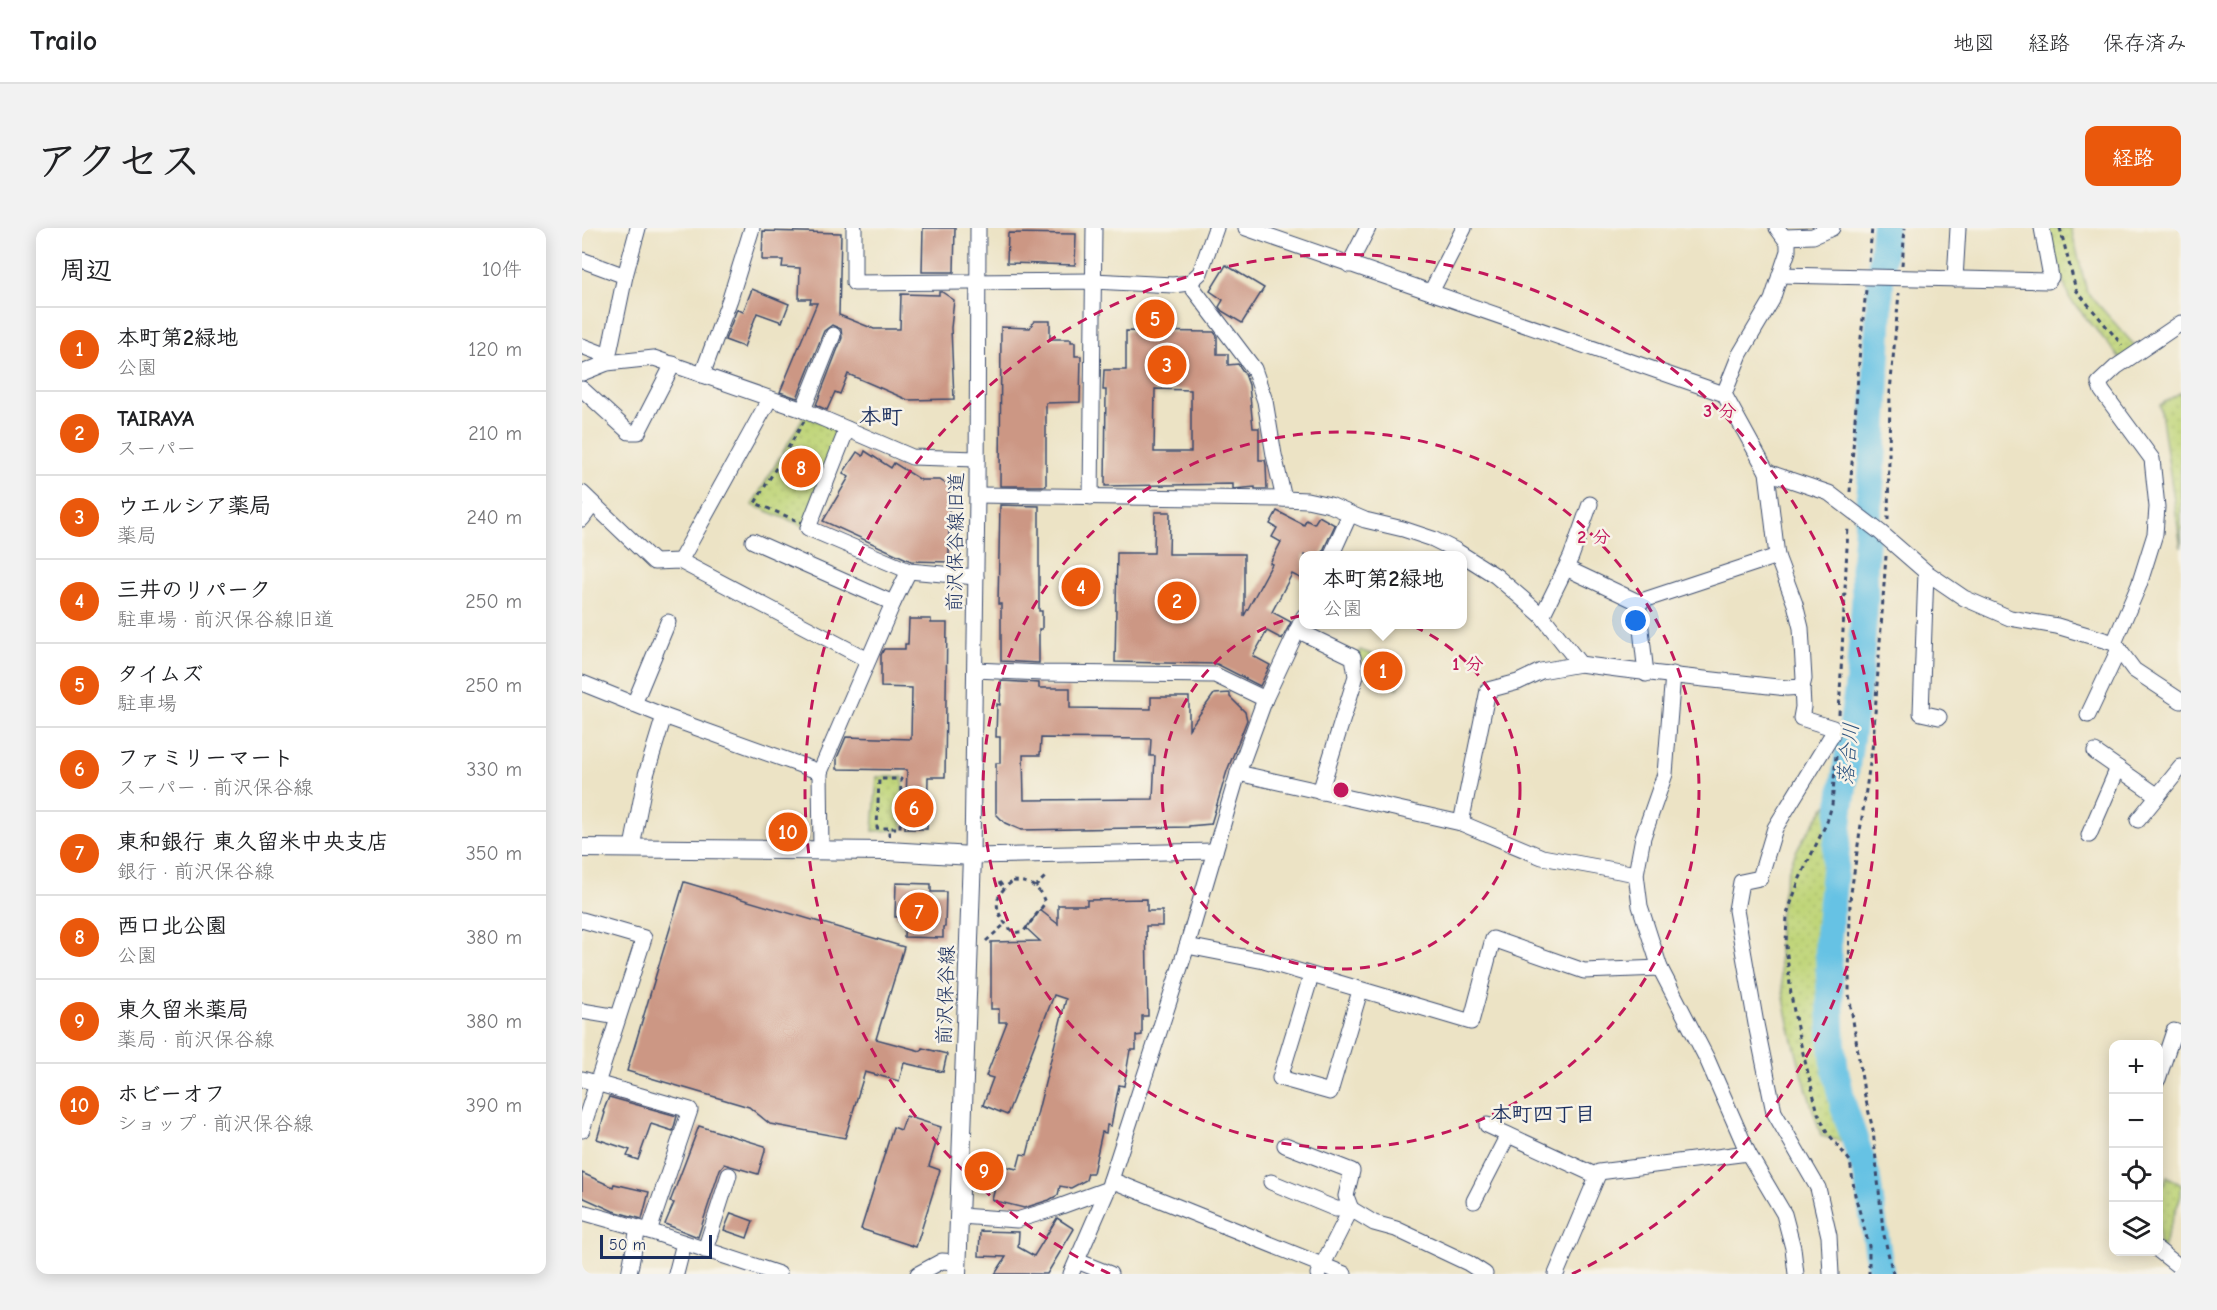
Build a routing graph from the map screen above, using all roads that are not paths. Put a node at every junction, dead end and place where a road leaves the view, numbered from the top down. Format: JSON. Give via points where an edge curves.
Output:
{"nodes":[{"id":1,"x":638,"y":228,"type":"edge"},
{"id":2,"x":752,"y":228,"type":"edge"},
{"id":3,"x":854,"y":228,"type":"edge"},
{"id":4,"x":978,"y":228,"type":"edge"},
{"id":5,"x":1094,"y":228,"type":"edge"},
{"id":6,"x":1216,"y":228,"type":"edge"},
{"id":7,"x":1246,"y":228,"type":"edge"},
{"id":8,"x":1368,"y":228,"type":"edge"},
{"id":9,"x":1464,"y":228,"type":"edge"},
{"id":10,"x":1832,"y":228,"type":"edge"},
{"id":11,"x":1958,"y":228,"type":"edge"},
{"id":12,"x":2042,"y":228,"type":"edge"},
{"id":13,"x":1781,"y":232,"type":"edge"},
{"id":14,"x":582,"y":260,"type":"edge"},
{"id":15,"x":1349,"y":265,"type":"junction"},
{"id":16,"x":625,"y":276,"type":"junction"},
{"id":17,"x":1780,"y":276,"type":"junction"},
{"id":18,"x":1955,"y":279,"type":"junction"},
{"id":19,"x":1093,"y":281,"type":"junction"},
{"id":20,"x":1189,"y":283,"type":"junction"},
{"id":21,"x":979,"y":284,"type":"junction"},
{"id":22,"x":1431,"y":292,"type":"junction"},
{"id":23,"x":2181,"y":323,"type":"edge"},
{"id":24,"x":833,"y":334,"type":"dead end"},
{"id":25,"x":582,"y":346,"type":"edge"},
{"id":26,"x":608,"y":359,"type":"junction"},
{"id":27,"x":673,"y":364,"type":"junction"},
{"id":28,"x":582,"y":372,"type":"edge"},
{"id":29,"x":702,"y":375,"type":"junction"},
{"id":30,"x":582,"y":389,"type":"edge"},
{"id":31,"x":1724,"y":394,"type":"junction"},
{"id":32,"x":769,"y":400,"type":"junction"},
{"id":33,"x":802,"y":410,"type":"junction"},
{"id":34,"x":847,"y":429,"type":"junction"},
{"id":35,"x":977,"y":459,"type":"junction"},
{"id":36,"x":1767,"y":472,"type":"junction"},
{"id":37,"x":582,"y":493,"type":"edge"},
{"id":38,"x":977,"y":495,"type":"junction"},
{"id":39,"x":1091,"y":497,"type":"junction"},
{"id":40,"x":1284,"y":499,"type":"junction"},
{"id":41,"x":593,"y":504,"type":"junction"},
{"id":42,"x":1590,"y":504,"type":"dead end"},
{"id":43,"x":1350,"y":514,"type":"junction"},
{"id":44,"x":582,"y":519,"type":"edge"},
{"id":45,"x":753,"y":541,"type":"dead end"},
{"id":46,"x":1333,"y":551,"type":"edge"},
{"id":47,"x":1457,"y":551,"type":"edge"},
{"id":48,"x":1777,"y":556,"type":"junction"},
{"id":49,"x":1467,"y":558,"type":"edge"},
{"id":50,"x":680,"y":561,"type":"junction"},
{"id":51,"x":1566,"y":568,"type":"junction"},
{"id":52,"x":909,"y":571,"type":"junction"},
{"id":53,"x":1926,"y":572,"type":"junction"},
{"id":54,"x":976,"y":577,"type":"junction"},
{"id":55,"x":1638,"y":602,"type":"junction"},
{"id":56,"x":893,"y":603,"type":"junction"},
{"id":57,"x":1542,"y":616,"type":"junction"},
{"id":58,"x":668,"y":622,"type":"dead end"},
{"id":59,"x":1299,"y":625,"type":"edge"},
{"id":60,"x":1309,"y":629,"type":"edge"},
{"id":61,"x":2117,"y":646,"type":"junction"},
{"id":62,"x":868,"y":660,"type":"junction"},
{"id":63,"x":1580,"y":664,"type":"junction"},
{"id":64,"x":975,"y":670,"type":"junction"},
{"id":65,"x":1646,"y":674,"type":"junction"},
{"id":66,"x":1672,"y":674,"type":"junction"},
{"id":67,"x":582,"y":683,"type":"edge"},
{"id":68,"x":1802,"y":687,"type":"junction"},
{"id":69,"x":1265,"y":699,"type":"junction"},
{"id":70,"x":2181,"y":701,"type":"edge"},
{"id":71,"x":634,"y":704,"type":"junction"},
{"id":72,"x":2088,"y":715,"type":"dead end"},
{"id":73,"x":664,"y":716,"type":"junction"},
{"id":74,"x":1939,"y":717,"type":"dead end"},
{"id":75,"x":2096,"y":752,"type":"dead end"},
{"id":76,"x":2181,"y":767,"type":"edge"},
{"id":77,"x":2118,"y":768,"type":"junction"},
{"id":78,"x":820,"y":772,"type":"junction"},
{"id":79,"x":1238,"y":773,"type":"junction"},
{"id":80,"x":1320,"y":792,"type":"junction"},
{"id":81,"x":2158,"y":796,"type":"junction"},
{"id":82,"x":2138,"y":820,"type":"dead end"},
{"id":83,"x":1461,"y":823,"type":"junction"},
{"id":84,"x":2090,"y":836,"type":"dead end"},
{"id":85,"x":632,"y":847,"type":"junction"},
{"id":86,"x":582,"y":848,"type":"edge"},
{"id":87,"x":821,"y":851,"type":"junction"},
{"id":88,"x":1215,"y":851,"type":"junction"},
{"id":89,"x":972,"y":856,"type":"junction"},
{"id":90,"x":1636,"y":874,"type":"junction"},
{"id":91,"x":582,"y":920,"type":"edge"},
{"id":92,"x":1187,"y":946,"type":"junction"},
{"id":93,"x":1660,"y":968,"type":"junction"},
{"id":94,"x":1311,"y":975,"type":"junction"},
{"id":95,"x":1360,"y":991,"type":"junction"},
{"id":96,"x":582,"y":1011,"type":"edge"},
{"id":97,"x":618,"y":1017,"type":"junction"},
{"id":98,"x":2181,"y":1034,"type":"edge"},
{"id":99,"x":2163,"y":1064,"type":"edge"},
{"id":100,"x":582,"y":1079,"type":"edge"},
{"id":101,"x":598,"y":1082,"type":"junction"},
{"id":102,"x":1487,"y":1125,"type":"dead end"},
{"id":103,"x":582,"y":1130,"type":"edge"},
{"id":104,"x":1508,"y":1135,"type":"junction"},
{"id":105,"x":1286,"y":1145,"type":"dead end"},
{"id":106,"x":1748,"y":1153,"type":"junction"},
{"id":107,"x":729,"y":1175,"type":"dead end"},
{"id":108,"x":1597,"y":1176,"type":"junction"},
{"id":109,"x":1271,"y":1182,"type":"dead end"},
{"id":110,"x":1109,"y":1185,"type":"junction"},
{"id":111,"x":1474,"y":1202,"type":"dead end"},
{"id":112,"x":1351,"y":1209,"type":"junction"},
{"id":113,"x":582,"y":1212,"type":"edge"},
{"id":114,"x":960,"y":1216,"type":"junction"},
{"id":115,"x":643,"y":1229,"type":"junction"},
{"id":116,"x":684,"y":1243,"type":"junction"},
{"id":117,"x":705,"y":1250,"type":"junction"},
{"id":118,"x":2163,"y":1254,"type":"edge"},
{"id":119,"x":1074,"y":1267,"type":"edge"},
{"id":120,"x":957,"y":1268,"type":"edge"},
{"id":121,"x":2181,"y":1268,"type":"edge"},
{"id":122,"x":1319,"y":1269,"type":"edge"},
{"id":123,"x":759,"y":1271,"type":"edge"},
{"id":124,"x":629,"y":1274,"type":"edge"},
{"id":125,"x":676,"y":1274,"type":"edge"},
{"id":126,"x":779,"y":1274,"type":"edge"},
{"id":127,"x":918,"y":1274,"type":"edge"},
{"id":128,"x":1110,"y":1274,"type":"edge"},
{"id":129,"x":1344,"y":1274,"type":"edge"},
{"id":130,"x":1485,"y":1274,"type":"edge"},
{"id":131,"x":1556,"y":1274,"type":"edge"},
{"id":132,"x":1796,"y":1274,"type":"edge"},
{"id":133,"x":1831,"y":1274,"type":"edge"}],
"edges":[{"from":1,"to":16,"type":"street"},
{"from":2,"to":29,"type":"street"},
{"from":3,"to":21,"type":"street","via":[[854,284]]},
{"from":4,"to":21,"type":"street","name":"前沢保谷線旧道"},
{"from":5,"to":19,"type":"street"},
{"from":6,"to":20,"type":"street","via":[[1200,273]]},
{"from":7,"to":15,"type":"street"},
{"from":8,"to":15,"type":"street"},
{"from":9,"to":22,"type":"street"},
{"from":10,"to":13,"type":"street","via":[[1813,236]]},
{"from":11,"to":18,"type":"street"},
{"from":12,"to":18,"type":"street","via":[[2052,277],[2048,281]]},
{"from":13,"to":17,"type":"street","via":[[1788,251]]},
{"from":14,"to":16,"type":"street"},
{"from":15,"to":22,"type":"street"},
{"from":16,"to":26,"type":"street"},
{"from":17,"to":18,"type":"street"},
{"from":17,"to":31,"type":"street","via":[[1772,300],[1740,354]]},
{"from":19,"to":20,"type":"street"},
{"from":19,"to":21,"type":"street"},
{"from":19,"to":39,"type":"street"},
{"from":20,"to":40,"type":"street","via":[[1254,369],[1265,401]]},
{"from":21,"to":35,"type":"street","name":"前沢保谷線旧道"},
{"from":22,"to":31,"type":"street"},
{"from":23,"to":61,"type":"street","via":[[2099,383],[2152,459],[2157,507],[2155,534]]},
{"from":24,"to":33,"type":"street"},
{"from":25,"to":26,"type":"street"},
{"from":26,"to":27,"type":"street","via":[[654,358]]},
{"from":26,"to":28,"type":"street"},
{"from":27,"to":29,"type":"street"},
{"from":27,"to":30,"type":"street","via":[[638,432],[629,432]]},
{"from":29,"to":32,"type":"street"},
{"from":31,"to":36,"type":"street"},
{"from":32,"to":33,"type":"street"},
{"from":32,"to":50,"type":"street"},
{"from":33,"to":34,"type":"street"},
{"from":34,"to":35,"type":"street","via":[[912,457]]},
{"from":34,"to":52,"type":"street","via":[[807,528]]},
{"from":35,"to":38,"type":"street","name":"前沢保谷線旧道"},
{"from":36,"to":48,"type":"street"},
{"from":36,"to":53,"type":"street","via":[[1829,492]]},
{"from":37,"to":41,"type":"street"},
{"from":38,"to":39,"type":"street"},
{"from":38,"to":54,"type":"street","name":"前沢保谷線旧道"},
{"from":39,"to":40,"type":"street"},
{"from":40,"to":43,"type":"street","via":[[1330,505]]},
{"from":41,"to":44,"type":"street"},
{"from":41,"to":50,"type":"street","via":[[654,562]]},
{"from":42,"to":51,"type":"street"},
{"from":43,"to":46,"type":"street"},
{"from":43,"to":47,"type":"street","via":[[1433,539]]},
{"from":45,"to":56,"type":"street"},
{"from":48,"to":55,"type":"street"},
{"from":48,"to":68,"type":"street","via":[[1800,628]]},
{"from":49,"to":57,"type":"street","via":[[1496,576]]},
{"from":50,"to":62,"type":"street"},
{"from":51,"to":55,"type":"street"},
{"from":51,"to":57,"type":"street"},
{"from":52,"to":54,"type":"street"},
{"from":52,"to":56,"type":"street"},
{"from":53,"to":61,"type":"street","via":[[1964,598],[2010,618],[2057,626]]},
{"from":53,"to":74,"type":"street","via":[[1920,713]]},
{"from":54,"to":64,"type":"street","name":"前沢保谷線旧道"},
{"from":55,"to":65,"type":"street"},
{"from":56,"to":62,"type":"street"},
{"from":57,"to":63,"type":"street"},
{"from":58,"to":71,"type":"street"},
{"from":59,"to":69,"type":"street"},
{"from":60,"to":80,"type":"street","via":[[1353,657],[1356,676]]},
{"from":61,"to":70,"type":"street","via":[[2134,670]]},
{"from":61,"to":72,"type":"street"},
{"from":62,"to":78,"type":"street"},
{"from":63,"to":65,"type":"street"},
{"from":63,"to":83,"type":"street","via":[[1542,671],[1488,690]]},
{"from":64,"to":69,"type":"street","via":[[1215,675]]},
{"from":64,"to":89,"type":"street","name":"前沢保谷線旧道"},
{"from":65,"to":66,"type":"street"},
{"from":66,"to":68,"type":"street"},
{"from":66,"to":90,"type":"street","via":[[1665,774],[1643,837]]},
{"from":67,"to":71,"type":"street"},
{"from":68,"to":133,"type":"street","via":[[1801,718],[1833,728],[1832,735],[1775,828],[1760,878],[1741,882],[1736,910],[1774,1112],[1818,1188],[1829,1236]]},
{"from":69,"to":79,"type":"street"},
{"from":71,"to":73,"type":"street"},
{"from":73,"to":78,"type":"street"},
{"from":73,"to":85,"type":"street","via":[[646,775]]},
{"from":75,"to":77,"type":"street"},
{"from":76,"to":81,"type":"street"},
{"from":77,"to":81,"type":"street"},
{"from":77,"to":84,"type":"street"},
{"from":78,"to":87,"type":"street"},
{"from":79,"to":80,"type":"street"},
{"from":79,"to":88,"type":"street"},
{"from":80,"to":83,"type":"street"},
{"from":81,"to":82,"type":"street"},
{"from":83,"to":90,"type":"street","via":[[1542,857]]},
{"from":85,"to":86,"type":"main road"},
{"from":85,"to":87,"type":"main road"},
{"from":87,"to":89,"type":"main road"},
{"from":88,"to":89,"type":"street"},
{"from":88,"to":92,"type":"street"},
{"from":89,"to":114,"type":"main road","name":"前沢保谷線"},
{"from":90,"to":93,"type":"street","via":[[1640,906]]},
{"from":91,"to":97,"type":"street","via":[[644,938]]},
{"from":92,"to":94,"type":"street"},
{"from":92,"to":110,"type":"street"},
{"from":93,"to":95,"type":"street","via":[[1584,971],[1493,939],[1471,1022]]},
{"from":93,"to":106,"type":"street","via":[[1707,1059]]},
{"from":94,"to":95,"type":"street"},
{"from":94,"to":95,"type":"street","via":[[1280,1078],[1330,1092]]},
{"from":96,"to":97,"type":"street"},
{"from":97,"to":101,"type":"street"},
{"from":98,"to":99,"type":"street","via":[[2174,1031]]},
{"from":100,"to":101,"type":"street"},
{"from":101,"to":103,"type":"street"},
{"from":101,"to":115,"type":"street","via":[[690,1110]]},
{"from":102,"to":104,"type":"street"},
{"from":104,"to":108,"type":"street"},
{"from":104,"to":111,"type":"street"},
{"from":105,"to":112,"type":"street","via":[[1353,1171],[1346,1196]]},
{"from":106,"to":108,"type":"street","via":[[1630,1167],[1599,1172]]},
{"from":106,"to":132,"type":"street","via":[[1784,1214]]},
{"from":107,"to":117,"type":"street"},
{"from":108,"to":131,"type":"street"},
{"from":109,"to":112,"type":"street","via":[[1336,1209]]},
{"from":110,"to":114,"type":"street","via":[[1017,1220]]},
{"from":110,"to":119,"type":"street"},
{"from":110,"to":122,"type":"street"},
{"from":112,"to":122,"type":"street"},
{"from":112,"to":130,"type":"street"},
{"from":113,"to":115,"type":"street"},
{"from":114,"to":120,"type":"main road","name":"前沢保谷線"},
{"from":115,"to":116,"type":"street"},
{"from":115,"to":124,"type":"street"},
{"from":116,"to":117,"type":"street"},
{"from":116,"to":125,"type":"street"},
{"from":117,"to":123,"type":"street"},
{"from":118,"to":121,"type":"street"},
{"from":119,"to":128,"type":"street"},
{"from":120,"to":127,"type":"street","via":[[942,1262]]},
{"from":122,"to":129,"type":"street"},
{"from":123,"to":126,"type":"street"}]}
